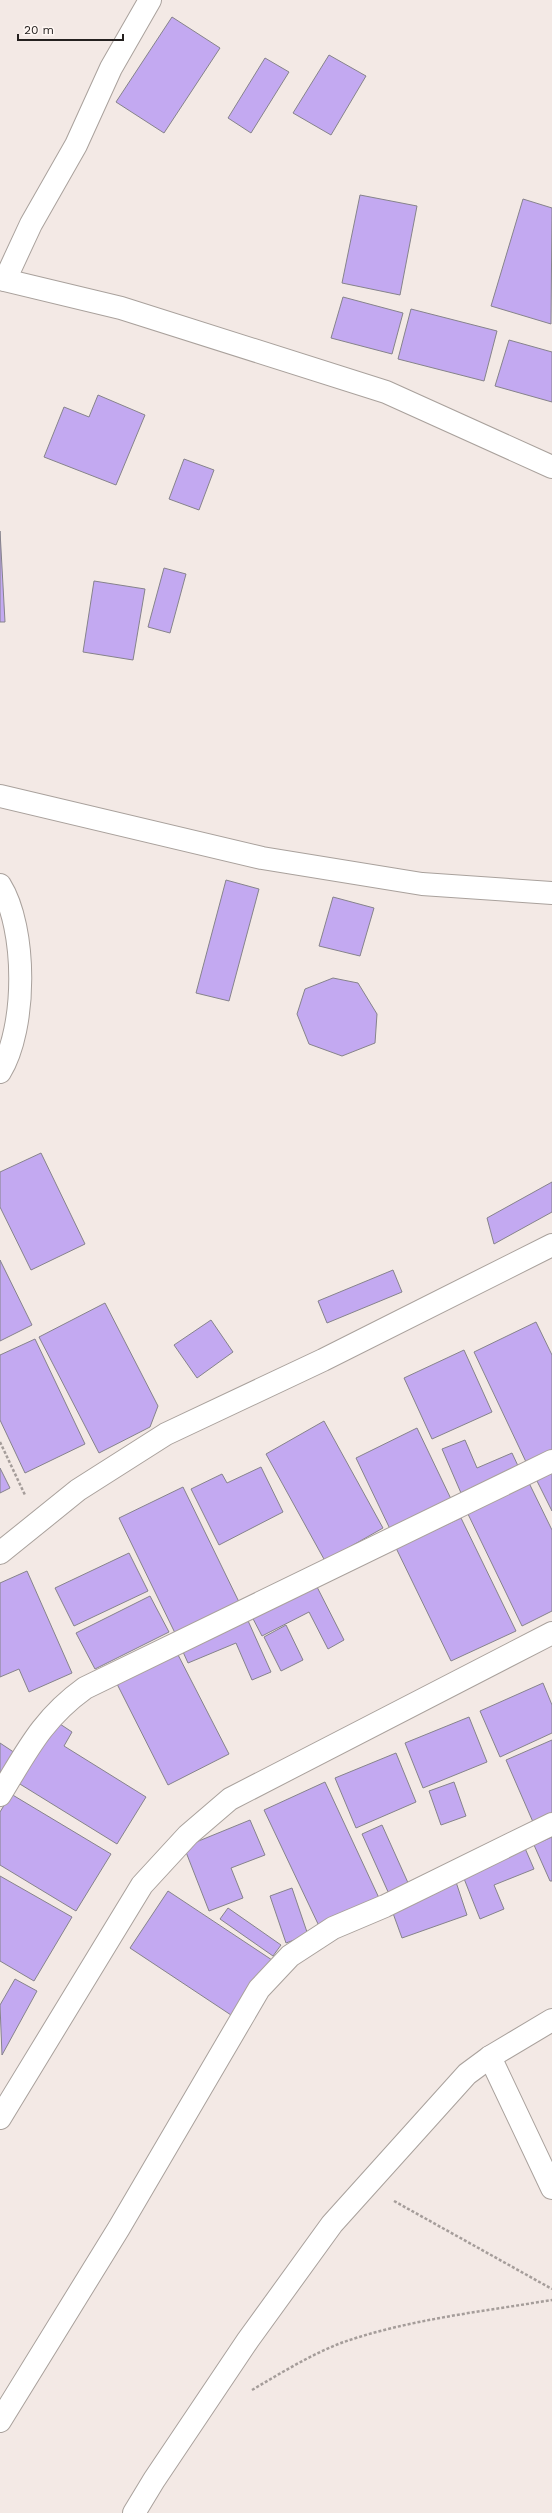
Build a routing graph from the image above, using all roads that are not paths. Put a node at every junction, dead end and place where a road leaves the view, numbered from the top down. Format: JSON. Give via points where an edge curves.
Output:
{"nodes":[{"id":1,"x":150,"y":0,"type":"edge"},
{"id":2,"x":2,"y":279,"type":"edge"},
{"id":3,"x":552,"y":467,"type":"edge"},
{"id":4,"x":0,"y":796,"type":"edge"},
{"id":5,"x":0,"y":884,"type":"edge"},
{"id":6,"x":552,"y":893,"type":"edge"},
{"id":7,"x":0,"y":1072,"type":"edge"},
{"id":8,"x":552,"y":1245,"type":"edge"},
{"id":9,"x":552,"y":1462,"type":"edge"},
{"id":10,"x":0,"y":1553,"type":"edge"},
{"id":11,"x":552,"y":1633,"type":"edge"},
{"id":12,"x":0,"y":1795,"type":"edge"},
{"id":13,"x":552,"y":1824,"type":"edge"},
{"id":14,"x":552,"y":2020,"type":"edge"},
{"id":15,"x":490,"y":2057,"type":"junction"},
{"id":16,"x":0,"y":2118,"type":"edge"},
{"id":17,"x":552,"y":2188,"type":"edge"},
{"id":18,"x":0,"y":2421,"type":"edge"},
{"id":19,"x":134,"y":2513,"type":"edge"}],
"edges":[{"from":1,"to":2,"type":"street","via":[[111,68],[76,145]]},
{"from":2,"to":3,"type":"street","via":[[121,308],[386,392]]},
{"from":4,"to":6,"type":"street","via":[[262,858],[422,884]]},
{"from":5,"to":7,"type":"street","via":[[15,924],[20,950],[15,1033]]},
{"from":8,"to":10,"type":"street","via":[[323,1360],[166,1434],[78,1490]]},
{"from":9,"to":12,"type":"street","via":[[85,1688],[63,1704],[41,1727]]},
{"from":11,"to":16,"type":"street","via":[[230,1799],[188,1835],[142,1885]]},
{"from":13,"to":18,"type":"street","via":[[385,1906],[333,1928],[290,1956],[259,1989],[119,2228]]},
{"from":14,"to":15,"type":"street"},
{"from":15,"to":17,"type":"street"},
{"from":15,"to":19,"type":"street","via":[[467,2074],[332,2224],[248,2340]]}]}
